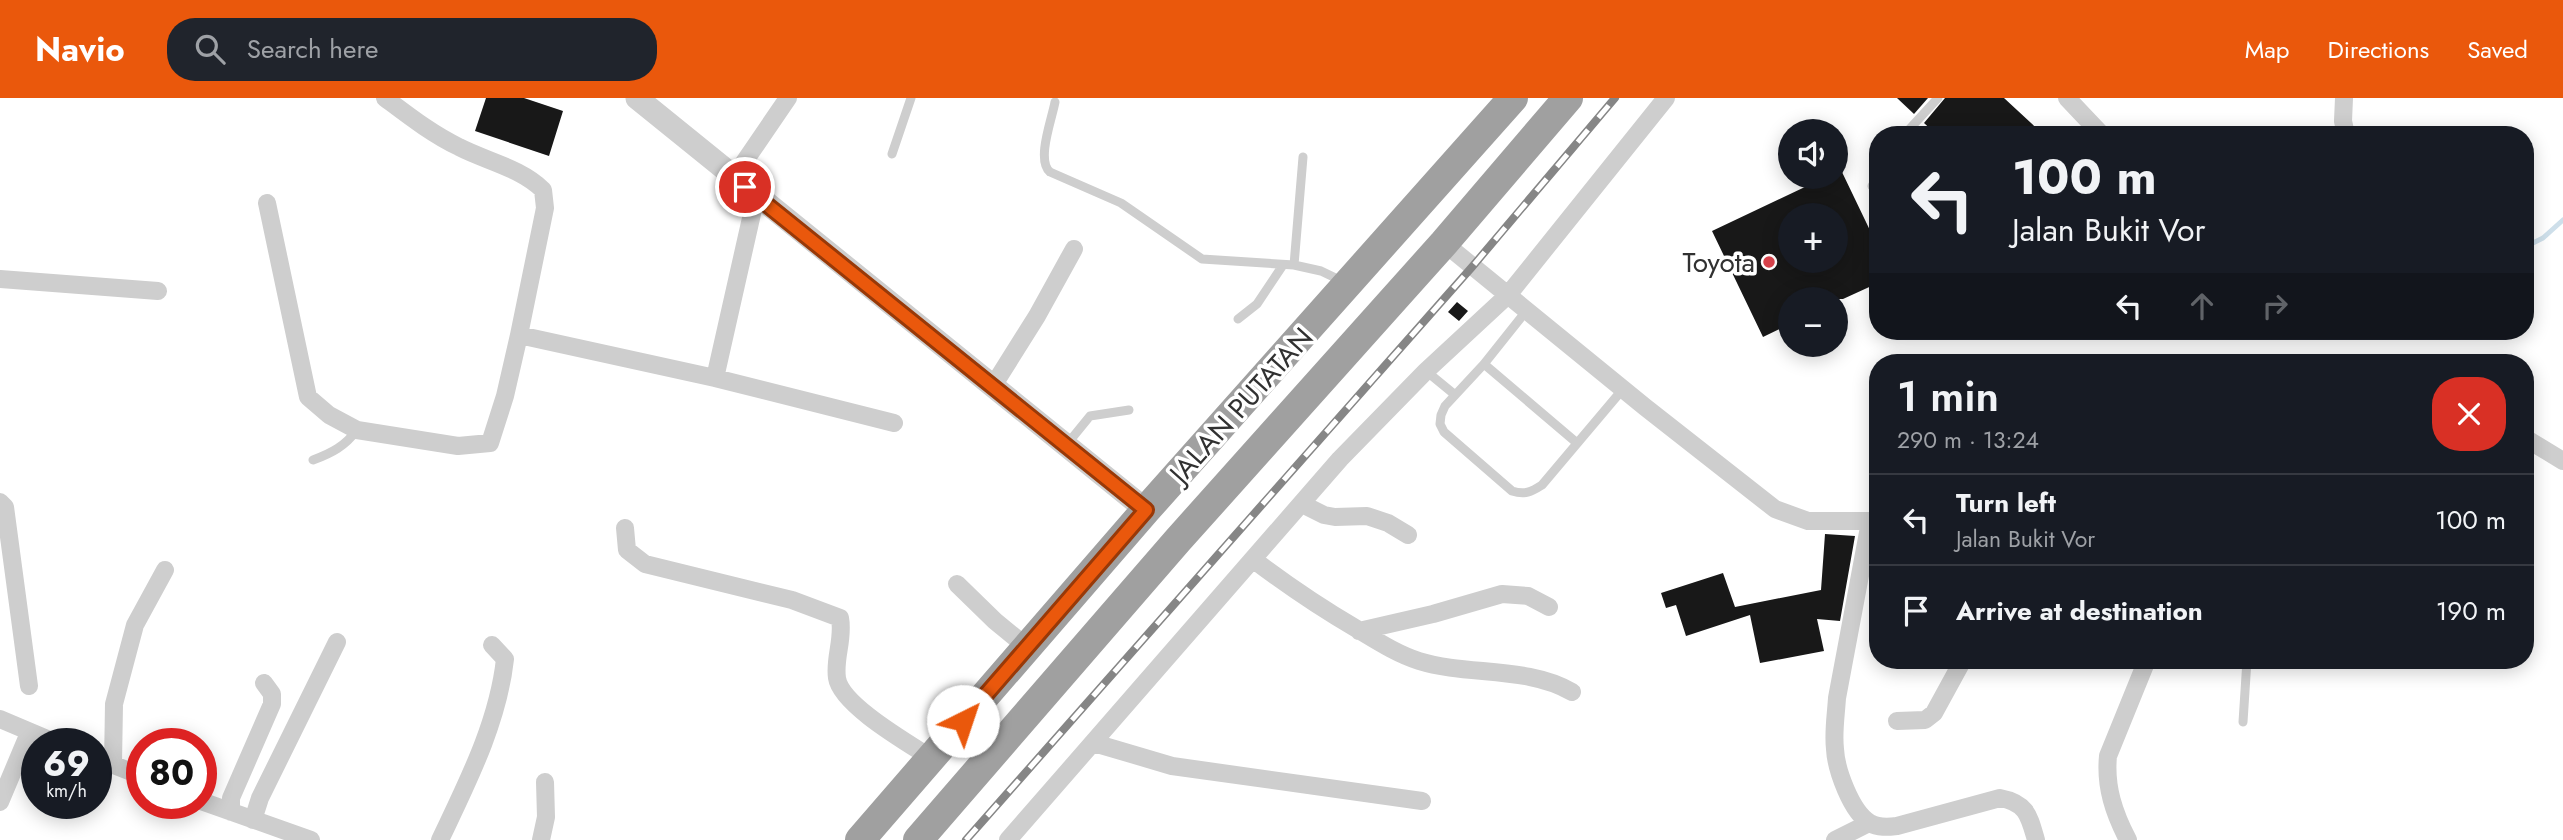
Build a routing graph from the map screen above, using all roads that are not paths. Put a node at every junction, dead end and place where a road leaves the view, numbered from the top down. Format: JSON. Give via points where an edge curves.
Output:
{"nodes":[{"id":1,"x":385,"y":98,"type":"edge"},
{"id":2,"x":637,"y":98,"type":"edge"},
{"id":3,"x":788,"y":98,"type":"edge"},
{"id":4,"x":911,"y":98,"type":"edge"},
{"id":5,"x":1513,"y":98,"type":"edge"},
{"id":6,"x":1568,"y":98,"type":"edge"},
{"id":7,"x":1665,"y":98,"type":"edge"},
{"id":8,"x":1938,"y":98,"type":"edge"},
{"id":9,"x":2067,"y":98,"type":"edge"},
{"id":10,"x":2344,"y":98,"type":"edge"},
{"id":11,"x":1055,"y":102,"type":"dead end"},
{"id":12,"x":1912,"y":126,"type":"edge"},
{"id":13,"x":2093,"y":126,"type":"edge"},
{"id":14,"x":2344,"y":126,"type":"edge"},
{"id":15,"x":1472,"y":144,"type":"junction"},
{"id":16,"x":892,"y":154,"type":"dead end"},
{"id":17,"x":1303,"y":158,"type":"dead end"},
{"id":18,"x":1506,"y":172,"type":"junction"},
{"id":19,"x":734,"y":177,"type":"junction"},
{"id":20,"x":757,"y":196,"type":"junction"},
{"id":21,"x":267,"y":203,"type":"dead end"},
{"id":22,"x":1444,"y":243,"type":"junction"},
{"id":23,"x":1074,"y":249,"type":"dead end"},
{"id":24,"x":1289,"y":265,"type":"junction"},
{"id":25,"x":0,"y":279,"type":"edge"},
{"id":26,"x":1349,"y":284,"type":"junction"},
{"id":27,"x":158,"y":291,"type":"dead end"},
{"id":28,"x":1508,"y":295,"type":"junction"},
{"id":29,"x":1527,"y":310,"type":"junction"},
{"id":30,"x":1238,"y":319,"type":"dead end"},
{"id":31,"x":519,"y":335,"type":"junction"},
{"id":32,"x":1484,"y":364,"type":"junction"},
{"id":33,"x":1426,"y":371,"type":"junction"},
{"id":34,"x":715,"y":378,"type":"junction"},
{"id":35,"x":993,"y":386,"type":"junction"},
{"id":36,"x":1623,"y":389,"type":"junction"},
{"id":37,"x":1454,"y":394,"type":"junction"},
{"id":38,"x":1129,"y":410,"type":"dead end"},
{"id":39,"x":894,"y":423,"type":"dead end"},
{"id":40,"x":357,"y":430,"type":"junction"},
{"id":41,"x":1577,"y":443,"type":"junction"},
{"id":42,"x":2534,"y":443,"type":"edge"},
{"id":43,"x":1066,"y":445,"type":"junction"},
{"id":44,"x":313,"y":460,"type":"dead end"},
{"id":45,"x":2563,"y":461,"type":"edge"},
{"id":46,"x":0,"y":502,"type":"edge"},
{"id":47,"x":1302,"y":504,"type":"junction"},
{"id":48,"x":1139,"y":518,"type":"junction"},
{"id":49,"x":1869,"y":521,"type":"edge"},
{"id":50,"x":625,"y":528,"type":"dead end"},
{"id":51,"x":1408,"y":535,"type":"dead end"},
{"id":52,"x":1869,"y":545,"type":"edge"},
{"id":53,"x":1167,"y":553,"type":"junction"},
{"id":54,"x":1254,"y":560,"type":"junction"},
{"id":55,"x":165,"y":570,"type":"dead end"},
{"id":56,"x":957,"y":584,"type":"dead end"},
{"id":57,"x":1549,"y":607,"type":"dead end"},
{"id":58,"x":1359,"y":631,"type":"junction"},
{"id":59,"x":337,"y":642,"type":"dead end"},
{"id":60,"x":492,"y":645,"type":"dead end"},
{"id":61,"x":1028,"y":648,"type":"junction"},
{"id":62,"x":1958,"y":669,"type":"edge"},
{"id":63,"x":2143,"y":669,"type":"edge"},
{"id":64,"x":2246,"y":669,"type":"edge"},
{"id":65,"x":264,"y":683,"type":"dead end"},
{"id":66,"x":29,"y":686,"type":"dead end"},
{"id":67,"x":1572,"y":692,"type":"dead end"},
{"id":68,"x":0,"y":719,"type":"edge"},
{"id":69,"x":1897,"y":721,"type":"dead end"},
{"id":70,"x":2243,"y":722,"type":"dead end"},
{"id":71,"x":110,"y":728,"type":"edge"},
{"id":72,"x":21,"y":729,"type":"edge"},
{"id":73,"x":1094,"y":743,"type":"junction"},
{"id":74,"x":21,"y":752,"type":"edge"},
{"id":75,"x":931,"y":758,"type":"junction"},
{"id":76,"x":545,"y":782,"type":"dead end"},
{"id":77,"x":1422,"y":801,"type":"dead end"},
{"id":78,"x":0,"y":802,"type":"edge"},
{"id":79,"x":217,"y":807,"type":"edge"},
{"id":80,"x":231,"y":812,"type":"junction"},
{"id":81,"x":254,"y":820,"type":"junction"},
{"id":82,"x":1869,"y":823,"type":"junction"},
{"id":83,"x":311,"y":840,"type":"edge"},
{"id":84,"x":440,"y":840,"type":"edge"},
{"id":85,"x":541,"y":840,"type":"edge"},
{"id":86,"x":860,"y":840,"type":"edge"},
{"id":87,"x":918,"y":840,"type":"edge"},
{"id":88,"x":1008,"y":840,"type":"edge"},
{"id":89,"x":1835,"y":840,"type":"edge"},
{"id":90,"x":2036,"y":840,"type":"edge"},
{"id":91,"x":2128,"y":840,"type":"edge"}],
"edges":[{"from":1,"to":31,"type":"street","via":[[439,136],[543,190],[545,208]]},
{"from":2,"to":19,"type":"street"},
{"from":3,"to":19,"type":"street"},
{"from":4,"to":16,"type":"lane"},
{"from":5,"to":15,"type":"highway","name":"JALAN PUTATAN"},
{"from":6,"to":18,"type":"highway","name":"JALAN PUTATAN"},
{"from":7,"to":28,"type":"street"},
{"from":8,"to":12,"type":"lane"},
{"from":9,"to":13,"type":"street"},
{"from":10,"to":14,"type":"street"},
{"from":11,"to":24,"type":"lane","via":[[1043,157],[1050,172],[1121,203],[1202,259]]},
{"from":15,"to":18,"type":"highway"},
{"from":15,"to":26,"type":"highway","name":"JALAN PUTATAN"},
{"from":17,"to":24,"type":"lane"},
{"from":18,"to":22,"type":"highway","name":"JALAN PUTATAN"},
{"from":19,"to":20,"type":"street"},
{"from":20,"to":34,"type":"street"},
{"from":20,"to":35,"type":"street"},
{"from":21,"to":40,"type":"street","via":[[308,397]]},
{"from":22,"to":28,"type":"street"},
{"from":22,"to":53,"type":"highway","name":"JALAN PUTATAN"},
{"from":23,"to":35,"type":"street"},
{"from":24,"to":26,"type":"lane","via":[[1321,271]]},
{"from":24,"to":30,"type":"lane","via":[[1257,304]]},
{"from":25,"to":27,"type":"street"},
{"from":26,"to":48,"type":"highway","name":"JALAN PUTATAN"},
{"from":28,"to":29,"type":"street"},
{"from":28,"to":33,"type":"street"},
{"from":29,"to":32,"type":"lane"},
{"from":29,"to":36,"type":"street"},
{"from":31,"to":34,"type":"street"},
{"from":31,"to":40,"type":"street","via":[[490,443],[458,446]]},
{"from":32,"to":37,"type":"lane"},
{"from":32,"to":41,"type":"lane"},
{"from":33,"to":37,"type":"lane"},
{"from":33,"to":47,"type":"street"},
{"from":34,"to":39,"type":"street"},
{"from":35,"to":43,"type":"street"},
{"from":36,"to":41,"type":"lane"},
{"from":36,"to":49,"type":"street","via":[[1775,509],[1808,521]]},
{"from":37,"to":41,"type":"lane","via":[[1441,415],[1444,432],[1512,491],[1521,494],[1542,485]]},
{"from":38,"to":43,"type":"lane","via":[[1090,416]]},
{"from":40,"to":44,"type":"lane","via":[[347,443]]},
{"from":42,"to":45,"type":"street"},
{"from":43,"to":48,"type":"street"},
{"from":46,"to":66,"type":"street","via":[[5,507]]},
{"from":47,"to":51,"type":"street","via":[[1324,515],[1367,516]]},
{"from":47,"to":54,"type":"street"},
{"from":48,"to":53,"type":"highway"},
{"from":48,"to":61,"type":"highway","name":"JALAN PUTATAN"},
{"from":50,"to":75,"type":"street","via":[[627,550],[645,564],[792,600],[839,618],[839,688],[872,719]]},
{"from":52,"to":82,"type":"street","via":[[1837,698],[1834,738],[1851,801]]},
{"from":53,"to":87,"type":"highway","name":"JALAN PUTATAN"},
{"from":54,"to":58,"type":"street"},
{"from":54,"to":73,"type":"street"},
{"from":55,"to":71,"type":"street","via":[[135,625]]},
{"from":56,"to":61,"type":"street"},
{"from":57,"to":58,"type":"street","via":[[1528,596],[1502,594]]},
{"from":58,"to":67,"type":"street","via":[[1420,662],[1537,678]]},
{"from":59,"to":81,"type":"street","via":[[260,798]]},
{"from":60,"to":84,"type":"street","via":[[505,659],[494,716]]},
{"from":61,"to":75,"type":"highway","name":"JALAN PUTATAN"},
{"from":62,"to":69,"type":"street","via":[[1934,713],[1925,720]]},
{"from":63,"to":91,"type":"street","via":[[2108,756],[2106,772],[2110,796]]},
{"from":64,"to":70,"type":"lane"},
{"from":65,"to":80,"type":"street","via":[[272,694],[272,704],[231,798]]},
{"from":68,"to":72,"type":"street"},
{"from":73,"to":77,"type":"street","via":[[1172,766]]},
{"from":73,"to":88,"type":"street"},
{"from":74,"to":78,"type":"street"},
{"from":75,"to":86,"type":"highway","name":"JALAN PUTATAN"},
{"from":76,"to":85,"type":"street"},
{"from":79,"to":80,"type":"street"},
{"from":80,"to":81,"type":"street"},
{"from":81,"to":83,"type":"street"},
{"from":82,"to":89,"type":"street"},
{"from":82,"to":90,"type":"street","via":[[1897,826],[2000,798],[2021,806]]}]}
